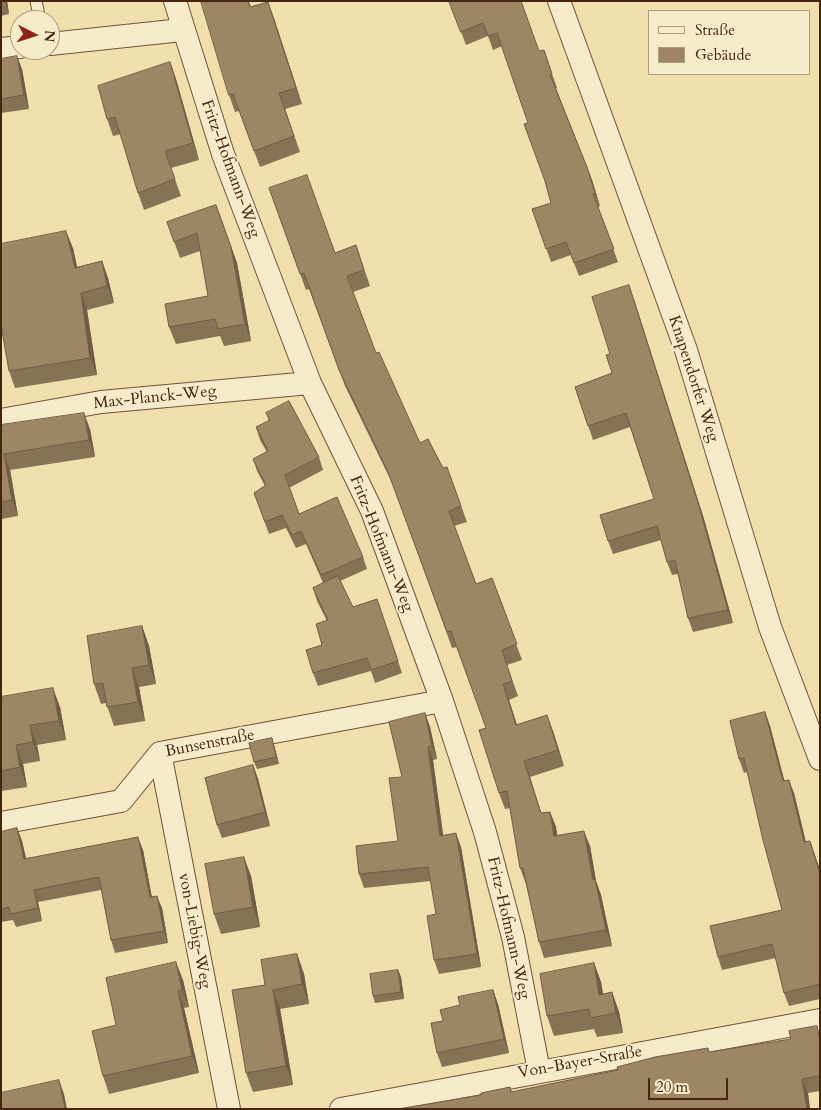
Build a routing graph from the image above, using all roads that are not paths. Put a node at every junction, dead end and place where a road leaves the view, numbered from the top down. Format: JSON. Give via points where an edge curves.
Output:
{"nodes":[{"id":1,"x":175,"y":1,"type":"edge"},
{"id":2,"x":559,"y":1,"type":"edge"},
{"id":3,"x":182,"y":30,"type":"junction"},
{"id":4,"x":60,"y":43,"type":"edge"},
{"id":5,"x":310,"y":383,"type":"junction"},
{"id":6,"x":1,"y":420,"type":"edge"},
{"id":7,"x":442,"y":701,"type":"junction"},
{"id":8,"x":160,"y":753,"type":"junction"},
{"id":9,"x":820,"y":759,"type":"edge"},
{"id":10,"x":1,"y":824,"type":"edge"},
{"id":11,"x":820,"y":1020,"type":"edge"},
{"id":12,"x":539,"y":1071,"type":"junction"},
{"id":13,"x":229,"y":1109,"type":"edge"},
{"id":14,"x":341,"y":1109,"type":"edge"}],
"edges":[{"from":1,"to":3,"type":"street","name":"Fritz-Hofmann-Weg"},
{"from":2,"to":9,"type":"street","name":"Knapendorfer Weg","via":[[686,350],[770,627]]},
{"from":3,"to":4,"type":"street"},
{"from":3,"to":5,"type":"street","name":"Fritz-Hofmann-Weg","via":[[223,154]]},
{"from":5,"to":6,"type":"street","name":"Max-Planck-Weg","via":[[101,402]]},
{"from":5,"to":7,"type":"street","name":"Fritz-Hofmann-Weg","via":[[372,511]]},
{"from":7,"to":8,"type":"street","name":"Bunsenstraße"},
{"from":7,"to":12,"type":"street","name":"Fritz-Hofmann-Weg","via":[[485,832],[513,937]]},
{"from":8,"to":10,"type":"street","name":"Bunsenstraße","via":[[121,801]]},
{"from":8,"to":13,"type":"street","name":"von-Liebig-Weg"},
{"from":11,"to":12,"type":"street","name":"Von-Bayer-Straße"},
{"from":12,"to":14,"type":"street","name":"Von-Bayer-Straße"}]}
